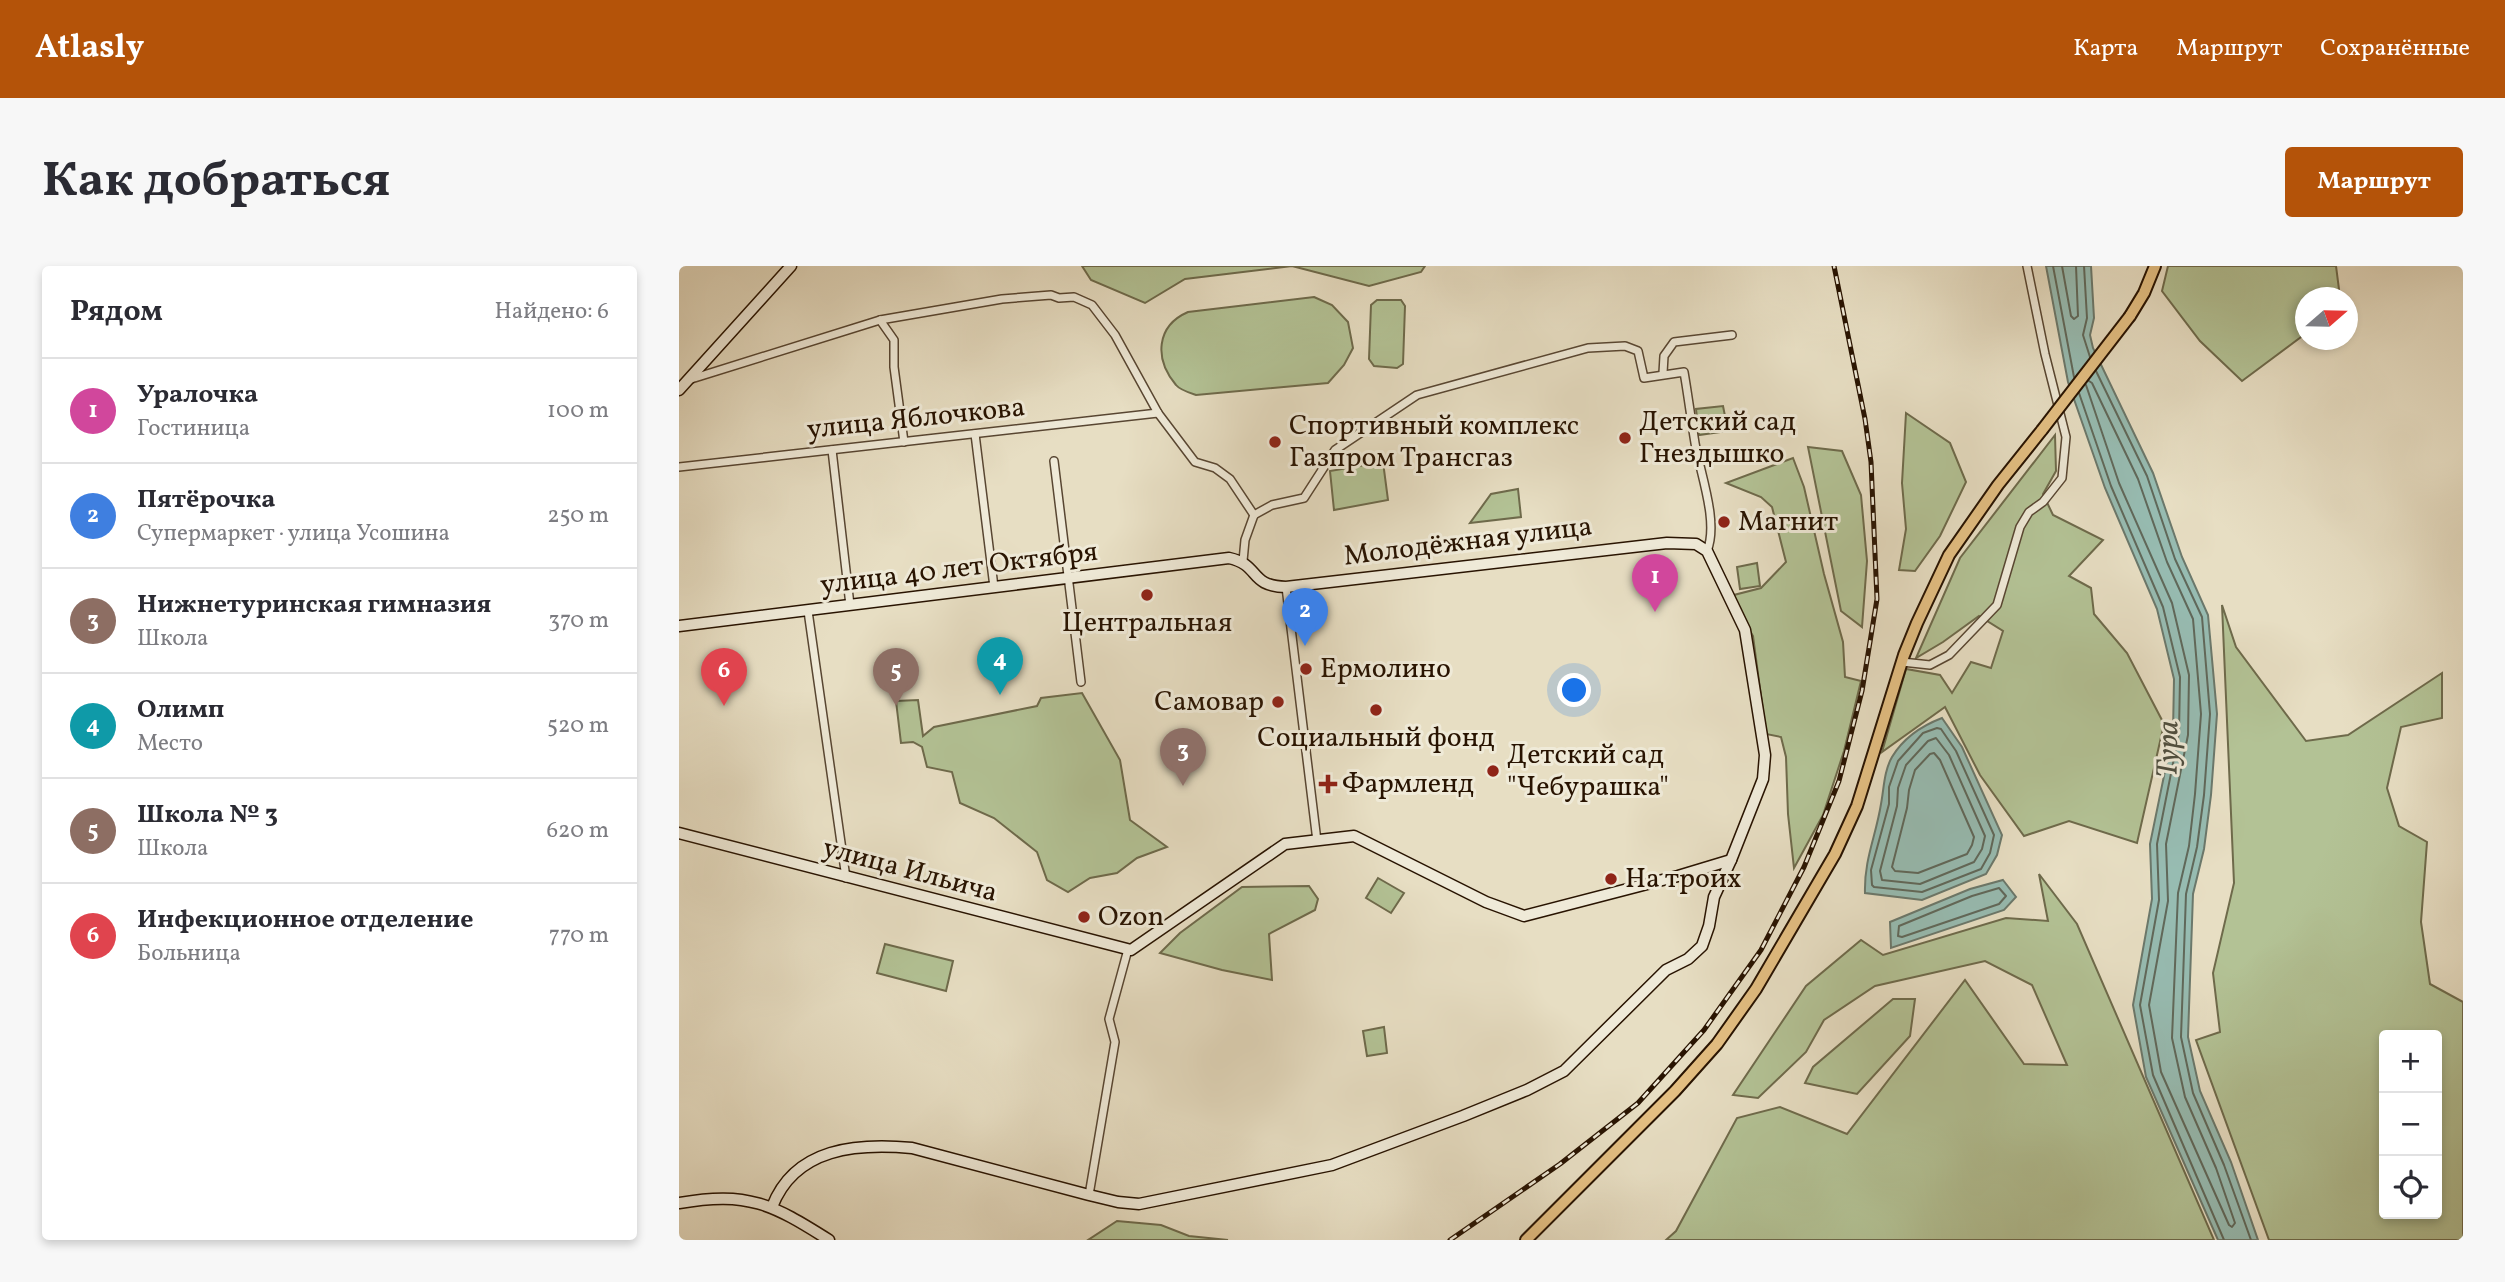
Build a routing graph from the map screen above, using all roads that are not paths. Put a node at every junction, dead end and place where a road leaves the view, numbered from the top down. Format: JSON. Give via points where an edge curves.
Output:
{"nodes":[{"id":1,"x":791,"y":266,"type":"edge"},
{"id":2,"x":2027,"y":266,"type":"edge"},
{"id":3,"x":2155,"y":266,"type":"edge"},
{"id":4,"x":880,"y":320,"type":"junction"},
{"id":5,"x":1732,"y":335,"type":"dead end"},
{"id":6,"x":1663,"y":373,"type":"junction"},
{"id":7,"x":688,"y":380,"type":"junction"},
{"id":8,"x":679,"y":390,"type":"edge"},
{"id":9,"x":1158,"y":413,"type":"junction"},
{"id":10,"x":975,"y":434,"type":"junction"},
{"id":11,"x":904,"y":442,"type":"junction"},
{"id":12,"x":832,"y":450,"type":"junction"},
{"id":13,"x":1054,"y":461,"type":"dead end"},
{"id":14,"x":679,"y":467,"type":"edge"},
{"id":15,"x":1254,"y":515,"type":"junction"},
{"id":16,"x":1707,"y":551,"type":"junction"},
{"id":17,"x":1243,"y":561,"type":"junction"},
{"id":18,"x":1069,"y":578,"type":"junction"},
{"id":19,"x":994,"y":587,"type":"junction"},
{"id":20,"x":1286,"y":587,"type":"junction"},
{"id":21,"x":850,"y":606,"type":"junction"},
{"id":22,"x":808,"y":611,"type":"junction"},
{"id":23,"x":679,"y":626,"type":"edge"},
{"id":24,"x":1902,"y":662,"type":"junction"},
{"id":25,"x":1081,"y":682,"type":"dead end"},
{"id":26,"x":679,"y":833,"type":"edge"},
{"id":27,"x":1317,"y":841,"type":"junction"},
{"id":28,"x":1731,"y":860,"type":"junction"},
{"id":29,"x":846,"y":878,"type":"junction"},
{"id":30,"x":1131,"y":950,"type":"junction"},
{"id":31,"x":1089,"y":1195,"type":"junction"},
{"id":32,"x":679,"y":1203,"type":"edge"},
{"id":33,"x":772,"y":1206,"type":"junction"},
{"id":34,"x":829,"y":1240,"type":"edge"},
{"id":35,"x":1526,"y":1240,"type":"edge"}],
"edges":[{"from":1,"to":7,"type":"street"},
{"from":2,"to":24,"type":"street","via":[[2066,437],[2062,478],[2020,527],[1997,606],[1949,655],[1930,665]]},
{"from":3,"to":24,"type":"main road","bridge":true,"via":[[2130,316],[1949,555]]},
{"from":4,"to":7,"type":"street"},
{"from":4,"to":9,"type":"street","via":[[1002,299],[1074,297],[1092,305],[1115,335]]},
{"from":4,"to":11,"type":"street","via":[[894,340]]},
{"from":5,"to":6,"type":"street","via":[[1674,342],[1664,356]]},
{"from":6,"to":15,"type":"street","via":[[1644,377],[1637,351],[1625,346],[1588,348],[1417,395],[1335,450],[1304,498],[1272,505]]},
{"from":6,"to":16,"type":"street","via":[[1684,372],[1695,444],[1708,488],[1711,543]]},
{"from":7,"to":8,"type":"street"},
{"from":9,"to":10,"type":"street","name":"улица Яблочкова"},
{"from":9,"to":15,"type":"street","via":[[1195,462],[1230,479]]},
{"from":10,"to":11,"type":"street","name":"улица Яблочкова"},
{"from":10,"to":19,"type":"street"},
{"from":11,"to":12,"type":"street","name":"улица Яблочкова"},
{"from":12,"to":14,"type":"street","name":"улица Яблочкова"},
{"from":12,"to":21,"type":"street"},
{"from":13,"to":18,"type":"street"},
{"from":15,"to":17,"type":"street"},
{"from":16,"to":20,"type":"street","name":"Молодёжная улица","via":[[1696,544],[1667,543]]},
{"from":16,"to":28,"type":"street","via":[[1745,629],[1765,755],[1763,779]]},
{"from":17,"to":18,"type":"street","name":"улица 40 лет Октября","via":[[1229,558]]},
{"from":17,"to":20,"type":"street","name":"Молодёжная улица","via":[[1260,581],[1270,587]]},
{"from":18,"to":19,"type":"street","name":"улица 40 лет Октября"},
{"from":18,"to":25,"type":"street"},
{"from":19,"to":21,"type":"street","name":"улица 40 лет Октября"},
{"from":20,"to":27,"type":"street"},
{"from":21,"to":22,"type":"street","name":"улица 40 лет Октября"},
{"from":22,"to":23,"type":"street","name":"улица 40 лет Октября"},
{"from":22,"to":29,"type":"street"},
{"from":24,"to":35,"type":"main road","via":[[1857,806],[1835,854],[1756,989],[1717,1044],[1675,1091]]},
{"from":26,"to":29,"type":"street","name":"улица Ильича"},
{"from":27,"to":28,"type":"street","via":[[1354,836],[1486,902],[1524,916]]},
{"from":27,"to":30,"type":"street","via":[[1285,844],[1267,854]]},
{"from":28,"to":31,"type":"street","via":[[1714,897],[1702,946],[1666,970],[1578,1060],[1549,1080],[1332,1166],[1139,1204]]},
{"from":29,"to":30,"type":"street","name":"улица Ильича"},
{"from":30,"to":31,"type":"street","via":[[1109,1019],[1115,1042]]},
{"from":31,"to":33,"type":"street","via":[[942,1154],[886,1146],[852,1147],[798,1170],[784,1182]]},
{"from":32,"to":33,"type":"street","via":[[728,1198]]},
{"from":33,"to":34,"type":"street"}]}
